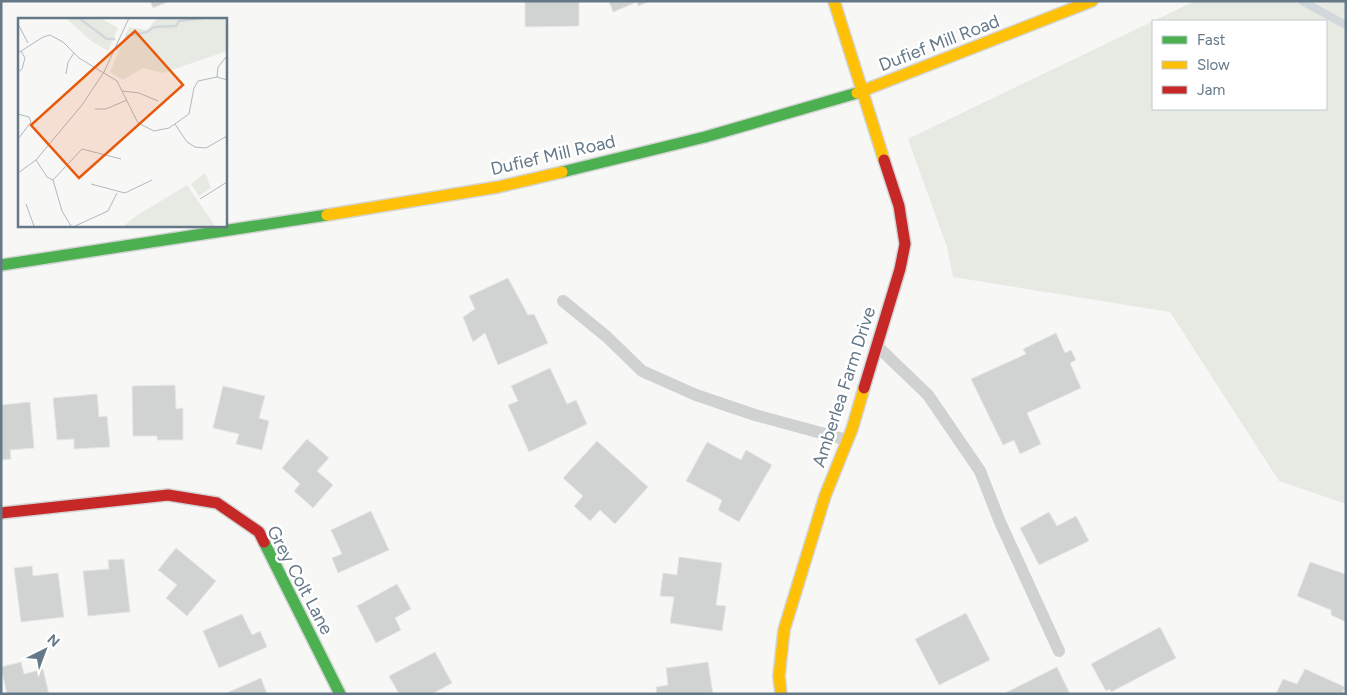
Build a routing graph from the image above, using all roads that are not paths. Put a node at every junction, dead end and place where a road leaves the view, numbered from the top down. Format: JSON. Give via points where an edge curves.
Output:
{"nodes":[{"id":1,"x":834,"y":1,"type":"edge"},
{"id":2,"x":1092,"y":1,"type":"edge"},
{"id":3,"x":864,"y":91,"type":"junction"},
{"id":4,"x":1,"y":265,"type":"edge"},
{"id":5,"x":563,"y":301,"type":"dead end"},
{"id":6,"x":877,"y":346,"type":"junction"},
{"id":7,"x":847,"y":440,"type":"junction"},
{"id":8,"x":1,"y":513,"type":"edge"},
{"id":9,"x":1059,"y":651,"type":"dead end"},
{"id":10,"x":340,"y":694,"type":"edge"},
{"id":11,"x":781,"y":694,"type":"edge"}],
"edges":[{"from":1,"to":3,"type":"street","name":"Amberlea Farm Drive"},
{"from":2,"to":3,"type":"street","name":"Dufief Mill Road"},
{"from":3,"to":4,"type":"street","name":"Dufief Mill Road","via":[[705,137],[498,186]]},
{"from":3,"to":6,"type":"street","name":"Amberlea Farm Drive","via":[[899,206],[905,244]]},
{"from":5,"to":7,"type":"lane","via":[[642,371],[696,395],[755,415]]},
{"from":6,"to":7,"type":"street","name":"Amberlea Farm Drive"},
{"from":6,"to":9,"type":"lane","via":[[928,394],[980,471]]},
{"from":7,"to":11,"type":"street","name":"Amberlea Farm Drive","via":[[825,496],[784,630],[779,676]]},
{"from":8,"to":10,"type":"street","name":"Grey Colt Lane","via":[[168,495],[217,503],[259,532]]}]}
